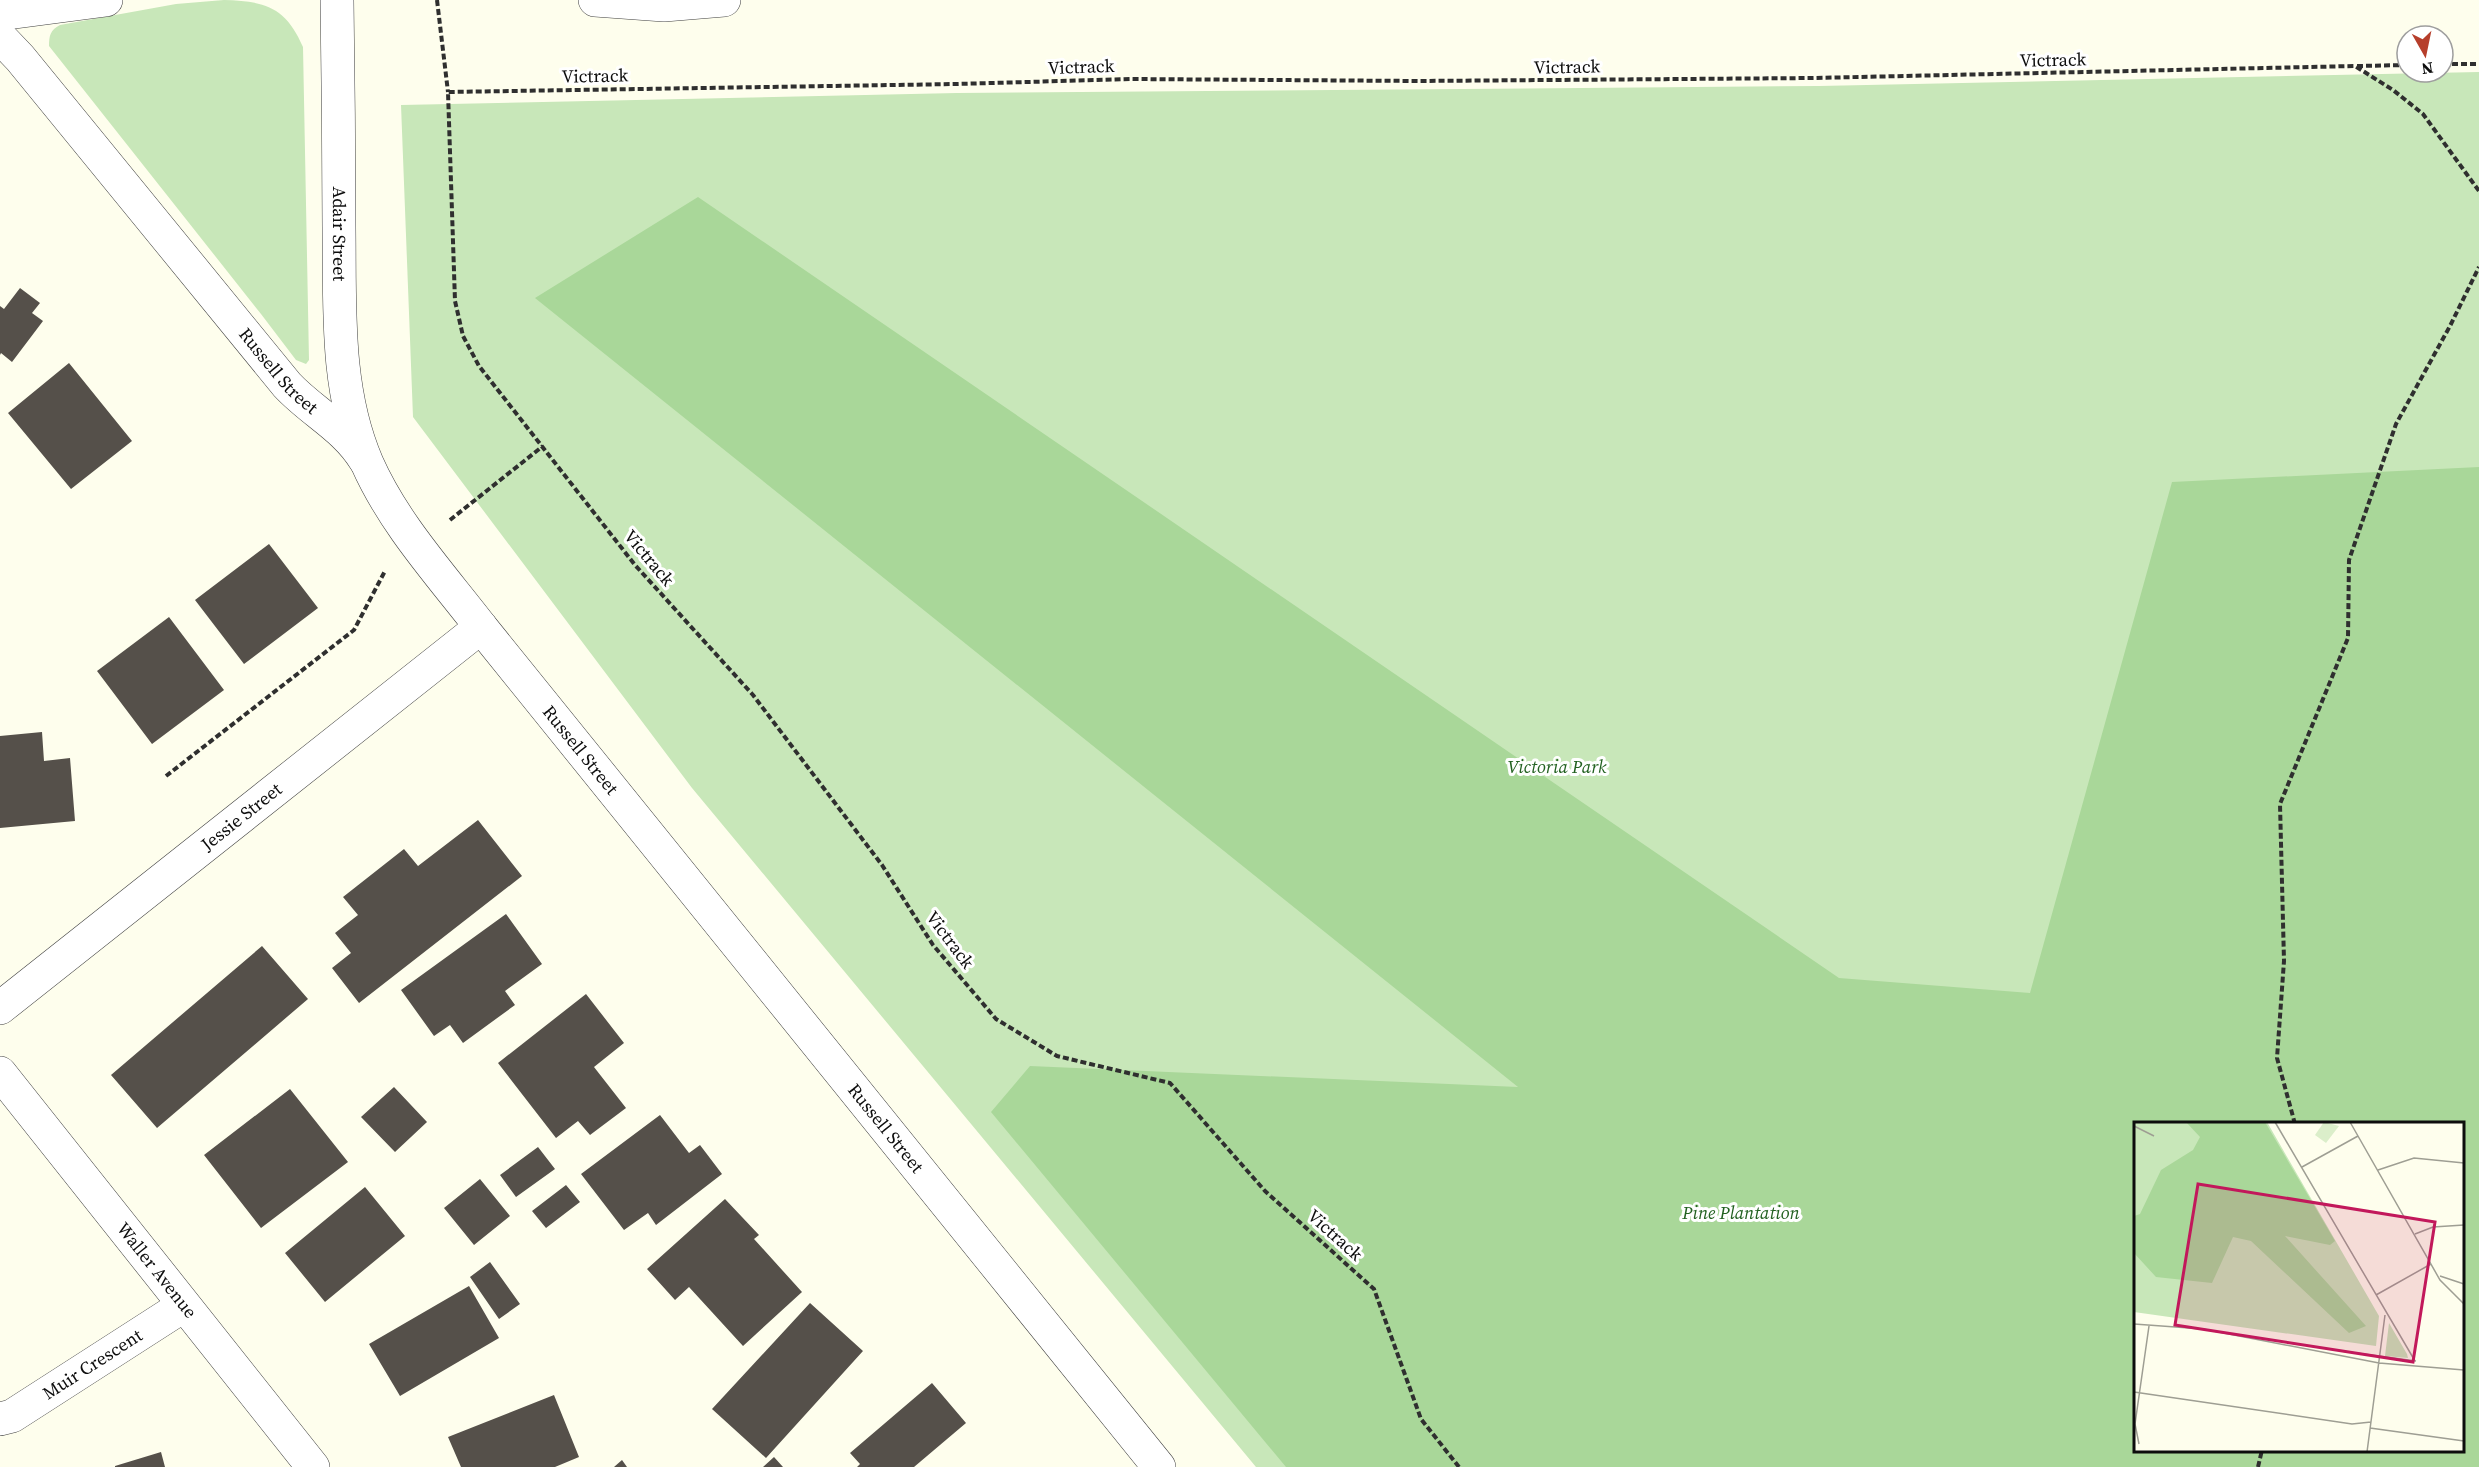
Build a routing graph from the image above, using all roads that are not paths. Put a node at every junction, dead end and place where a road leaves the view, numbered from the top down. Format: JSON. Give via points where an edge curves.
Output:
{"nodes":[{"id":1,"x":106,"y":0,"type":"edge"},
{"id":2,"x":337,"y":0,"type":"edge"},
{"id":3,"x":594,"y":0,"type":"edge"},
{"id":4,"x":724,"y":0,"type":"edge"},
{"id":5,"x":0,"y":14,"type":"edge"},
{"id":6,"x":0,"y":37,"type":"edge"},
{"id":7,"x":368,"y":464,"type":"junction"},
{"id":8,"x":481,"y":627,"type":"junction"},
{"id":9,"x":0,"y":1008,"type":"edge"},
{"id":10,"x":0,"y":1073,"type":"edge"},
{"id":11,"x":183,"y":1306,"type":"junction"},
{"id":12,"x":0,"y":1419,"type":"edge"},
{"id":13,"x":313,"y":1467,"type":"edge"},
{"id":14,"x":1159,"y":1467,"type":"edge"}],
"edges":[{"from":1,"to":5,"type":"street"},
{"from":2,"to":7,"type":"street","name":"Adair Street","via":[[342,361],[347,400]]},
{"from":3,"to":4,"type":"street","via":[[664,5]]},
{"from":6,"to":7,"type":"street","name":"Russell Street","via":[[287,385],[341,429]]},
{"from":7,"to":8,"type":"street","name":"Russell Street","via":[[416,544]]},
{"from":8,"to":9,"type":"street","name":"Jessie Street"},
{"from":8,"to":14,"type":"street","name":"Russell Street"},
{"from":10,"to":11,"type":"street","name":"Waller Avenue"},
{"from":11,"to":12,"type":"street","name":"Muir Crescent","via":[[12,1416]]},
{"from":11,"to":13,"type":"street","name":"Waller Avenue"}]}
